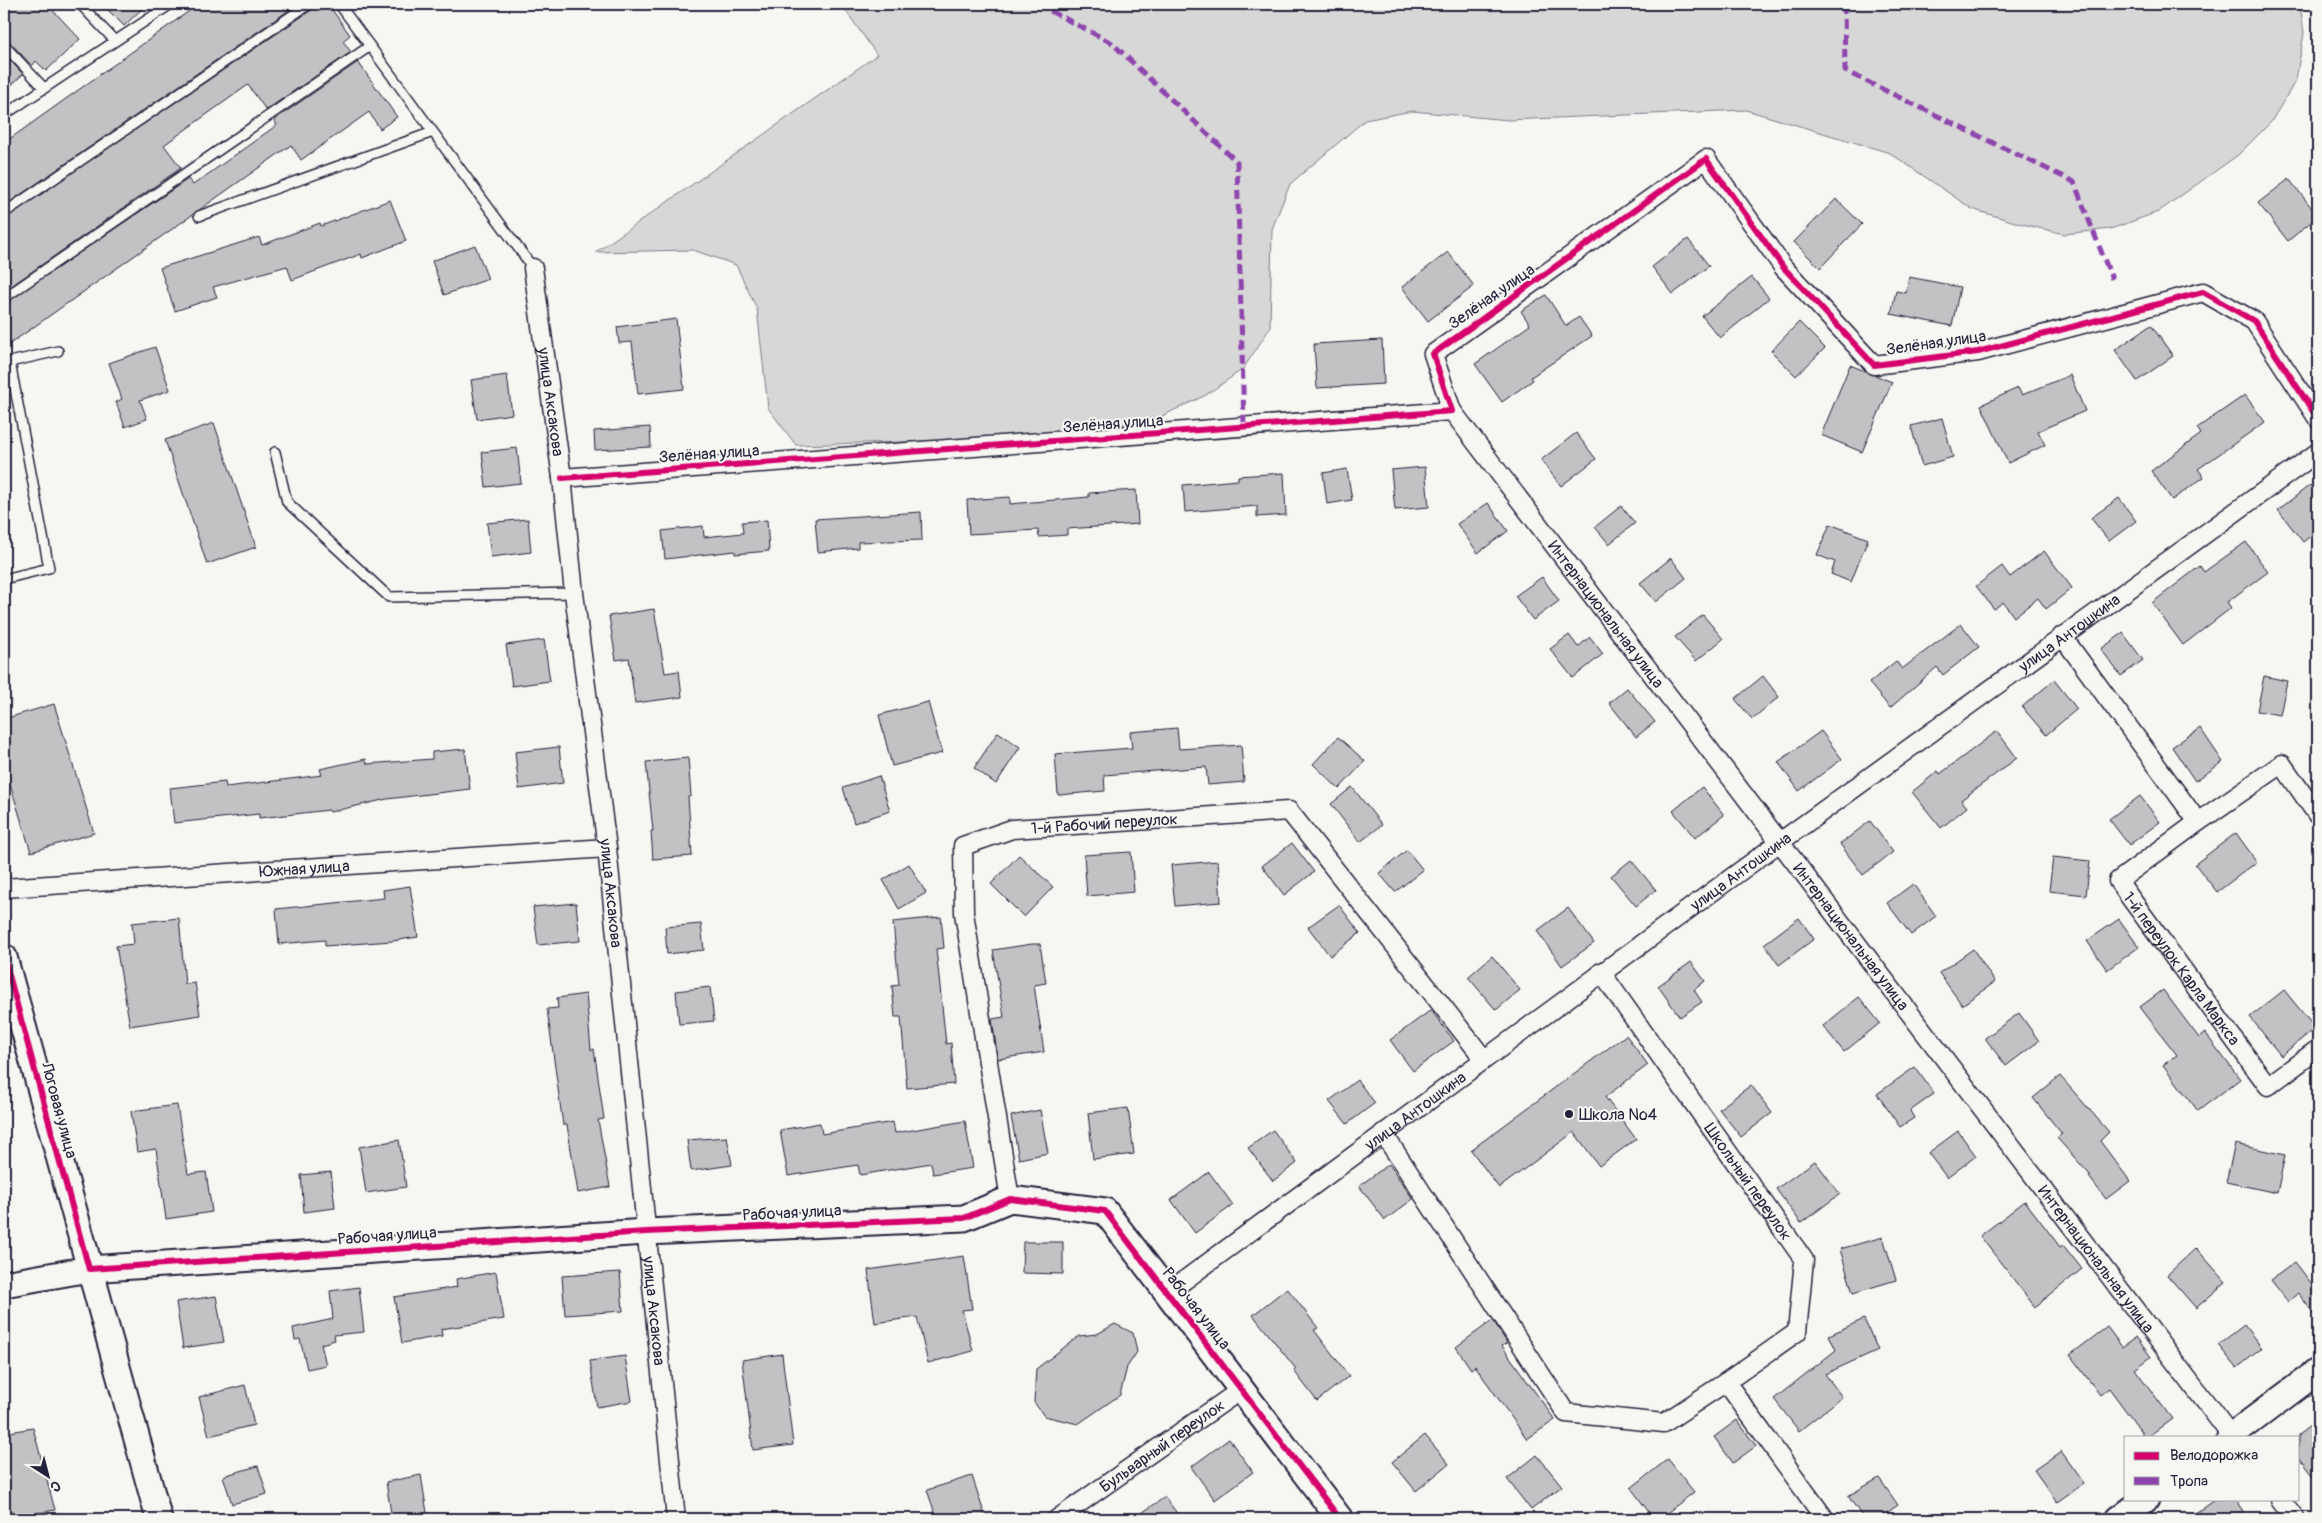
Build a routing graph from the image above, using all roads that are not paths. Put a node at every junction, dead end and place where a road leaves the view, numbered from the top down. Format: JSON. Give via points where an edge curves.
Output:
{"nodes":[{"id":1,"x":80,"y":4,"type":"edge"},
{"id":2,"x":171,"y":4,"type":"edge"},
{"id":3,"x":309,"y":4,"type":"edge"},
{"id":4,"x":339,"y":4,"type":"edge"},
{"id":5,"x":115,"y":41,"type":"junction"},
{"id":6,"x":4,"y":45,"type":"edge"},
{"id":7,"x":370,"y":46,"type":"junction"},
{"id":8,"x":44,"y":88,"type":"junction"},
{"id":9,"x":4,"y":114,"type":"edge"},
{"id":10,"x":433,"y":132,"type":"junction"},
{"id":11,"x":4,"y":213,"type":"edge"},
{"id":12,"x":198,"y":216,"type":"dead end"},
{"id":13,"x":533,"y":268,"type":"joint"},
{"id":14,"x":4,"y":298,"type":"edge"},
{"id":15,"x":58,"y":351,"type":"dead end"},
{"id":16,"x":7,"y":363,"type":"edge"},
{"id":17,"x":1452,"y":411,"type":"junction"},
{"id":18,"x":2318,"y":419,"type":"edge"},
{"id":19,"x":275,"y":452,"type":"dead end"},
{"id":20,"x":2318,"y":452,"type":"edge"},
{"id":21,"x":562,"y":478,"type":"junction"},
{"id":22,"x":4,"y":579,"type":"edge"},
{"id":23,"x":574,"y":593,"type":"junction"},
{"id":24,"x":2062,"y":636,"type":"junction"},
{"id":25,"x":2318,"y":816,"type":"edge"},
{"id":26,"x":2198,"y":822,"type":"junction"},
{"id":27,"x":1780,"y":842,"type":"junction"},
{"id":28,"x":607,"y":848,"type":"junction"},
{"id":29,"x":4,"y":888,"type":"edge"},
{"id":30,"x":4,"y":957,"type":"edge"},
{"id":31,"x":1601,"y":972,"type":"junction"},
{"id":32,"x":2318,"y":1049,"type":"edge"},
{"id":33,"x":1484,"y":1059,"type":"junction"},
{"id":34,"x":1383,"y":1134,"type":"junction"},
{"id":35,"x":1010,"y":1199,"type":"junction"},
{"id":36,"x":646,"y":1232,"type":"junction"},
{"id":37,"x":89,"y":1269,"type":"junction"},
{"id":38,"x":4,"y":1284,"type":"edge"},
{"id":39,"x":1167,"y":1293,"type":"junction"},
{"id":40,"x":2318,"y":1371,"type":"edge"},
{"id":41,"x":1726,"y":1382,"type":"junction"},
{"id":42,"x":1242,"y":1389,"type":"junction"},
{"id":43,"x":2231,"y":1436,"type":"edge"},
{"id":44,"x":2145,"y":1500,"type":"edge"},
{"id":45,"x":2281,"y":1500,"type":"edge"},
{"id":46,"x":159,"y":1519,"type":"edge"},
{"id":47,"x":676,"y":1519,"type":"edge"},
{"id":48,"x":1057,"y":1519,"type":"edge"},
{"id":49,"x":1340,"y":1519,"type":"edge"},
{"id":50,"x":1825,"y":1519,"type":"edge"},
{"id":51,"x":2119,"y":1519,"type":"edge"},
{"id":52,"x":2296,"y":1519,"type":"edge"}],
"edges":[{"from":1,"to":5,"type":"lane"},
{"from":2,"to":5,"type":"lane"},
{"from":3,"to":11,"type":"lane"},
{"from":4,"to":7,"type":"lane"},
{"from":5,"to":8,"type":"lane"},
{"from":6,"to":8,"type":"lane"},
{"from":7,"to":10,"type":"lane"},
{"from":7,"to":14,"type":"lane"},
{"from":8,"to":9,"type":"lane"},
{"from":10,"to":12,"type":"lane"},
{"from":10,"to":13,"type":"lane"},
{"from":13,"to":21,"type":"street","name":"улица Аксакова"},
{"from":15,"to":16,"type":"lane"},
{"from":16,"to":22,"type":"lane","via":[[50,568]]},
{"from":17,"to":18,"type":"street","name":"Зелёная улица","via":[[1433,354],[1706,159],[1783,267],[1874,365],[1978,352],[2203,292],[2254,321]]},
{"from":17,"to":21,"type":"street","name":"Зелёная улица"},
{"from":17,"to":27,"type":"street","name":"Интернациональная улица"},
{"from":19,"to":23,"type":"lane","via":[[287,502],[389,598]]},
{"from":20,"to":24,"type":"street","name":"улица Антошкина"},
{"from":21,"to":23,"type":"street","name":"улица Аксакова"},
{"from":23,"to":28,"type":"street","name":"улица Аксакова"},
{"from":24,"to":26,"type":"street"},
{"from":24,"to":27,"type":"street","name":"улица Антошкина"},
{"from":25,"to":26,"type":"street","name":"1-й переулок Карла Маркса","via":[[2282,764]]},
{"from":26,"to":32,"type":"street","name":"1-й переулок Карла Маркса","via":[[2118,881],[2268,1086]]},
{"from":27,"to":31,"type":"street","name":"улица Антошкина"},
{"from":27,"to":43,"type":"street","name":"Интернациональная улица"},
{"from":28,"to":29,"type":"street","name":"Южная улица"},
{"from":28,"to":36,"type":"street","name":"улица Аксакова"},
{"from":30,"to":37,"type":"street","name":"Логовая улица"},
{"from":31,"to":33,"type":"street","name":"улица Антошкина"},
{"from":31,"to":41,"type":"street","name":"Школьный переулок","via":[[1804,1260],[1797,1332]]},
{"from":33,"to":34,"type":"street","name":"улица Антошкина"},
{"from":33,"to":35,"type":"street","name":"1-й Рабочий переулок","via":[[1289,811],[1012,829],[963,846],[964,913]]},
{"from":34,"to":39,"type":"street","name":"улица Антошкина"},
{"from":34,"to":41,"type":"street","name":"Школьный переулок","via":[[1566,1413],[1664,1422]]},
{"from":35,"to":36,"type":"street","name":"Рабочая улица","via":[[964,1218]]},
{"from":35,"to":39,"type":"street","name":"Рабочая улица","via":[[1105,1211]]},
{"from":36,"to":37,"type":"street","name":"Рабочая улица"},
{"from":36,"to":47,"type":"street","name":"улица Аксакова"},
{"from":37,"to":38,"type":"street","name":"Рабочая улица"},
{"from":37,"to":46,"type":"street","name":"Логовая улица"},
{"from":39,"to":42,"type":"street","name":"Рабочая улица"},
{"from":40,"to":43,"type":"street"},
{"from":41,"to":50,"type":"street"},
{"from":42,"to":48,"type":"street","name":"Бульварный переулок"},
{"from":42,"to":49,"type":"street","name":"Рабочая улица"},
{"from":44,"to":51,"type":"street"},
{"from":45,"to":52,"type":"street"}]}
